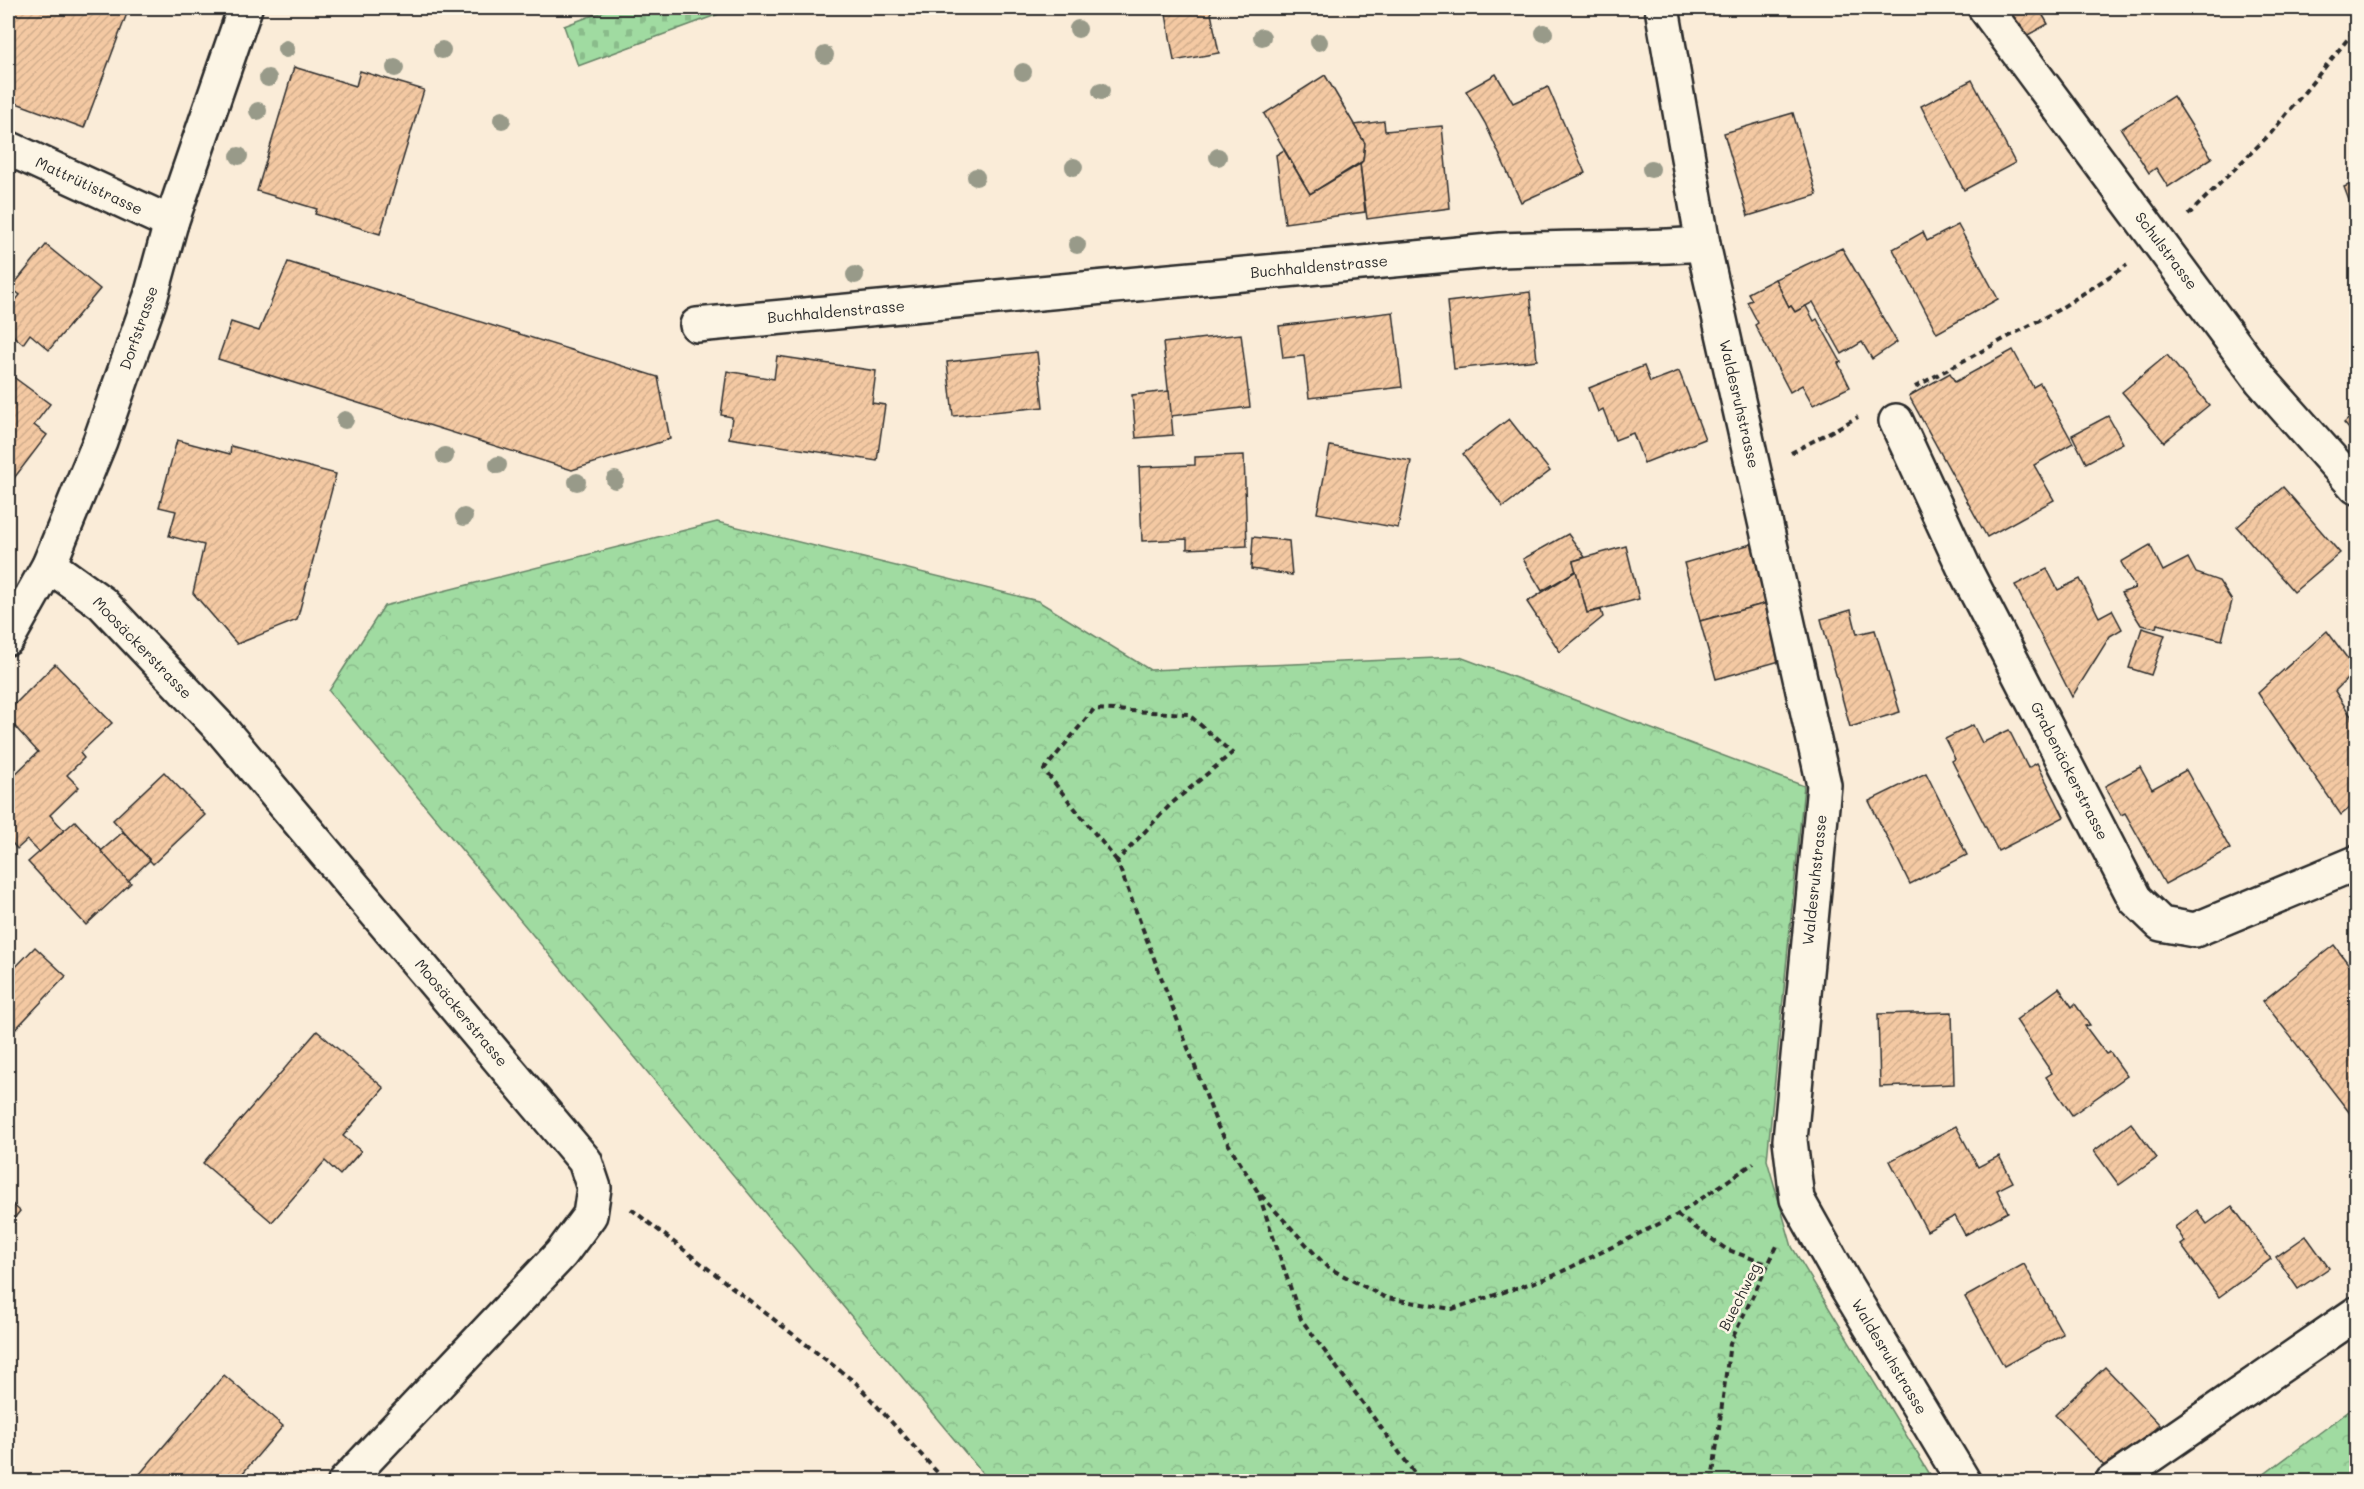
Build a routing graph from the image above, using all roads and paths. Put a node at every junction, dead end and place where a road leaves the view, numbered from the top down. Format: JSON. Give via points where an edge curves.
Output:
{"nodes":[{"id":1,"x":245,"y":8,"type":"edge"},
{"id":2,"x":1662,"y":8,"type":"edge"},
{"id":3,"x":1985,"y":8,"type":"edge"},
{"id":4,"x":2356,"y":29,"type":"edge"},
{"id":5,"x":8,"y":148,"type":"edge"},
{"id":6,"x":171,"y":224,"type":"junction"},
{"id":7,"x":1703,"y":244,"type":"junction"},
{"id":8,"x":2160,"y":244,"type":"junction"},
{"id":9,"x":697,"y":325,"type":"dead end"},
{"id":10,"x":1889,"y":408,"type":"junction"},
{"id":11,"x":1754,"y":472,"type":"junction"},
{"id":12,"x":2356,"y":487,"type":"edge"},
{"id":13,"x":49,"y":565,"type":"junction"},
{"id":14,"x":8,"y":638,"type":"edge"},
{"id":15,"x":1118,"y":861,"type":"junction"},
{"id":16,"x":2356,"y":863,"type":"edge"},
{"id":17,"x":1790,"y":1140,"type":"junction"},
{"id":18,"x":594,"y":1188,"type":"junction"},
{"id":19,"x":1258,"y":1192,"type":"junction"},
{"id":20,"x":1797,"y":1199,"type":"junction"},
{"id":21,"x":1677,"y":1215,"type":"junction"},
{"id":22,"x":1769,"y":1265,"type":"junction"},
{"id":23,"x":2356,"y":1314,"type":"edge"},
{"id":24,"x":345,"y":1482,"type":"edge"},
{"id":25,"x":946,"y":1482,"type":"edge"},
{"id":26,"x":1420,"y":1482,"type":"edge"},
{"id":27,"x":1712,"y":1482,"type":"edge"},
{"id":28,"x":1964,"y":1482,"type":"edge"},
{"id":29,"x":2112,"y":1482,"type":"edge"}],
"edges":[{"from":1,"to":6,"type":"street","name":"Dorfstrasse"},
{"from":2,"to":7,"type":"street"},
{"from":3,"to":8,"type":"street","name":"Schulstrasse"},
{"from":4,"to":8,"type":"path","via":[[2271,132]]},
{"from":5,"to":6,"type":"street","name":"Mattrütistrasse"},
{"from":6,"to":13,"type":"street","name":"Dorfstrasse","via":[[151,296],[100,441]]},
{"from":7,"to":9,"type":"street","name":"Buchhaldenstrasse","via":[[1501,250]]},
{"from":7,"to":11,"type":"street","name":"Waldesruhstrasse"},
{"from":8,"to":10,"type":"path","via":[[2058,310]]},
{"from":8,"to":12,"type":"street","name":"Schulstrasse","via":[[2261,380]]},
{"from":10,"to":11,"type":"path"},
{"from":10,"to":16,"type":"street","name":"Grabenäckerstrasse","via":[[1965,570],[2135,899],[2161,924],[2195,930]]},
{"from":11,"to":17,"type":"street","name":"Waldesruhstrasse","via":[[1824,785]]},
{"from":13,"to":14,"type":"street","name":"Dorfstrasse"},
{"from":13,"to":18,"type":"street","name":"Moosäckerstrasse","via":[[102,603],[222,730],[585,1161]]},
{"from":15,"to":15,"type":"path","via":[[1171,804],[1232,753],[1188,714],[1094,709],[1044,770]]},
{"from":15,"to":19,"type":"path","via":[[1218,1127]]},
{"from":17,"to":20,"type":"street","name":"Waldesruhstrasse"},
{"from":17,"to":21,"type":"path"},
{"from":18,"to":24,"type":"street","via":[[590,1215],[561,1254]]},
{"from":18,"to":25,"type":"path","via":[[615,1197],[856,1383]]},
{"from":19,"to":21,"type":"path","via":[[1328,1267],[1386,1298],[1452,1309],[1553,1276]]},
{"from":19,"to":26,"type":"path","via":[[1301,1319]]},
{"from":20,"to":22,"type":"path","name":"Buechweg"},
{"from":20,"to":28,"type":"street","name":"Waldesruhstrasse"},
{"from":21,"to":22,"type":"path","via":[[1726,1249]]},
{"from":22,"to":27,"type":"path","name":"Buechweg","via":[[1730,1343]]},
{"from":23,"to":29,"type":"street"}]}
